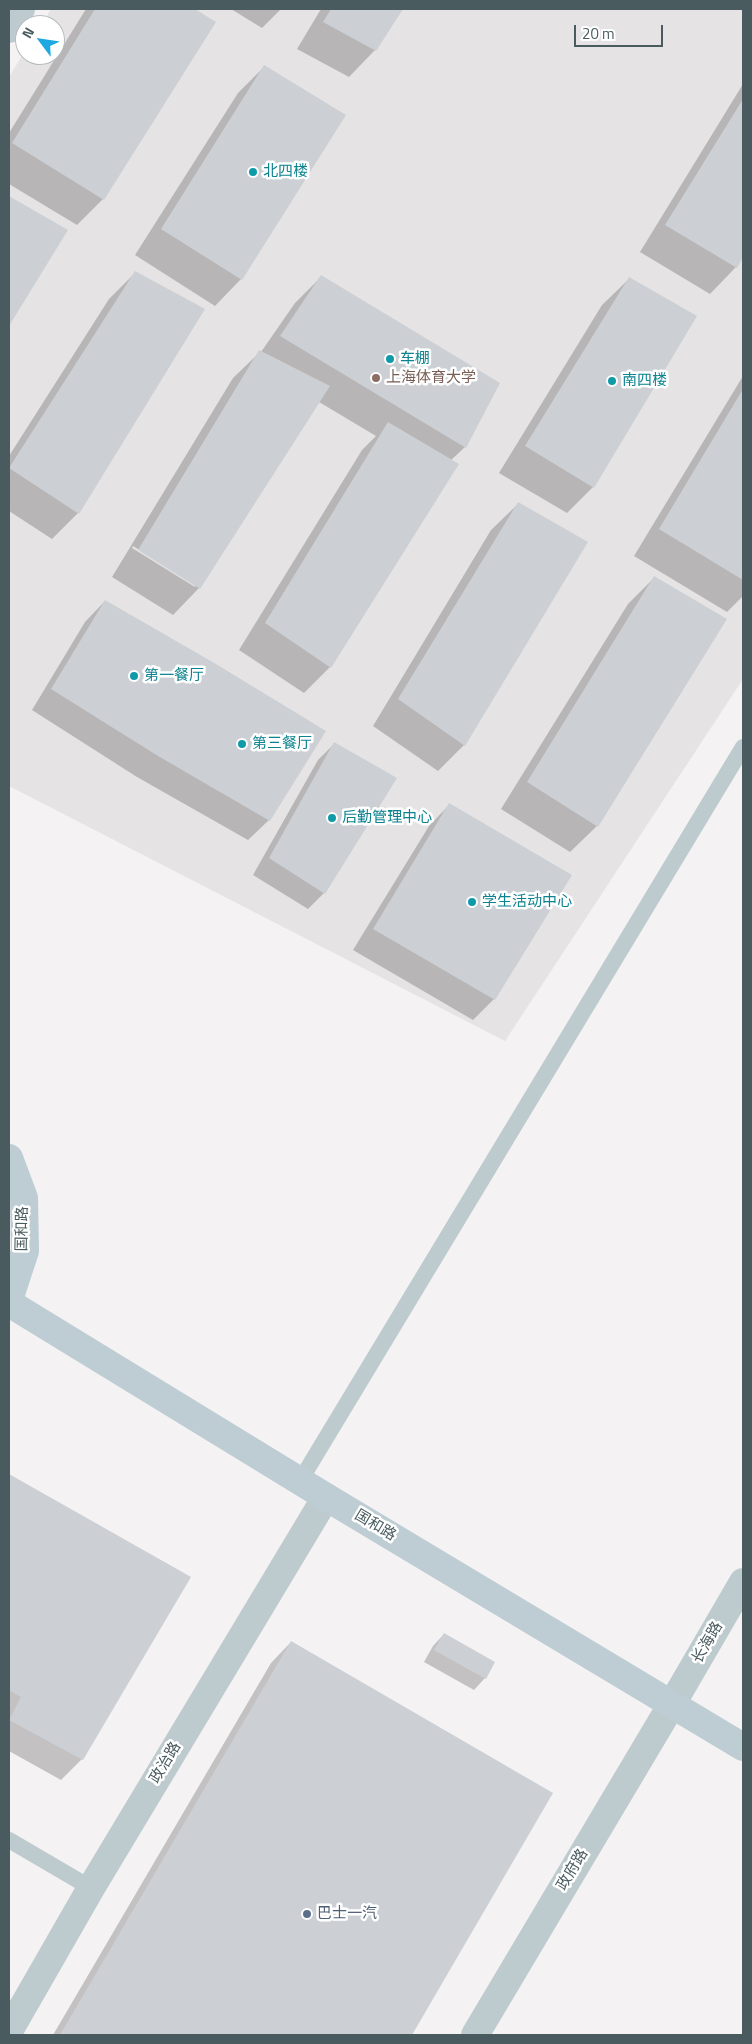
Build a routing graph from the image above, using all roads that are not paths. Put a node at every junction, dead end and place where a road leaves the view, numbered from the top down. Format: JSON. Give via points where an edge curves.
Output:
{"nodes":[{"id":1,"x":21,"y":9,"type":"edge"},
{"id":2,"x":9,"y":29,"type":"edge"},
{"id":3,"x":743,"y":747,"type":"edge"},
{"id":4,"x":9,"y":1158,"type":"edge"},
{"id":5,"x":9,"y":1302,"type":"edge"},
{"id":6,"x":300,"y":1481,"type":"junction"},
{"id":7,"x":326,"y":1497,"type":"junction"},
{"id":8,"x":743,"y":1582,"type":"edge"},
{"id":9,"x":672,"y":1704,"type":"junction"},
{"id":10,"x":743,"y":1747,"type":"edge"},
{"id":11,"x":9,"y":1840,"type":"edge"},
{"id":12,"x":91,"y":1888,"type":"junction"},
{"id":13,"x":9,"y":2030,"type":"edge"},
{"id":14,"x":475,"y":2035,"type":"edge"}],
"edges":[{"from":1,"to":2,"type":"street"},
{"from":3,"to":6,"type":"lane"},
{"from":4,"to":5,"type":"main road","name":"国和路","via":[[24,1198],[25,1251]]},
{"from":5,"to":6,"type":"main road","name":"国和路"},
{"from":6,"to":7,"type":"main road","name":"国和路"},
{"from":7,"to":9,"type":"main road","name":"国和路"},
{"from":7,"to":12,"type":"street","name":"政治路"},
{"from":8,"to":9,"type":"street","name":"长海路"},
{"from":9,"to":10,"type":"main road","name":"国和路"},
{"from":9,"to":14,"type":"street","name":"政府路"},
{"from":11,"to":12,"type":"lane"},
{"from":12,"to":13,"type":"street","name":"政治路"}]}
